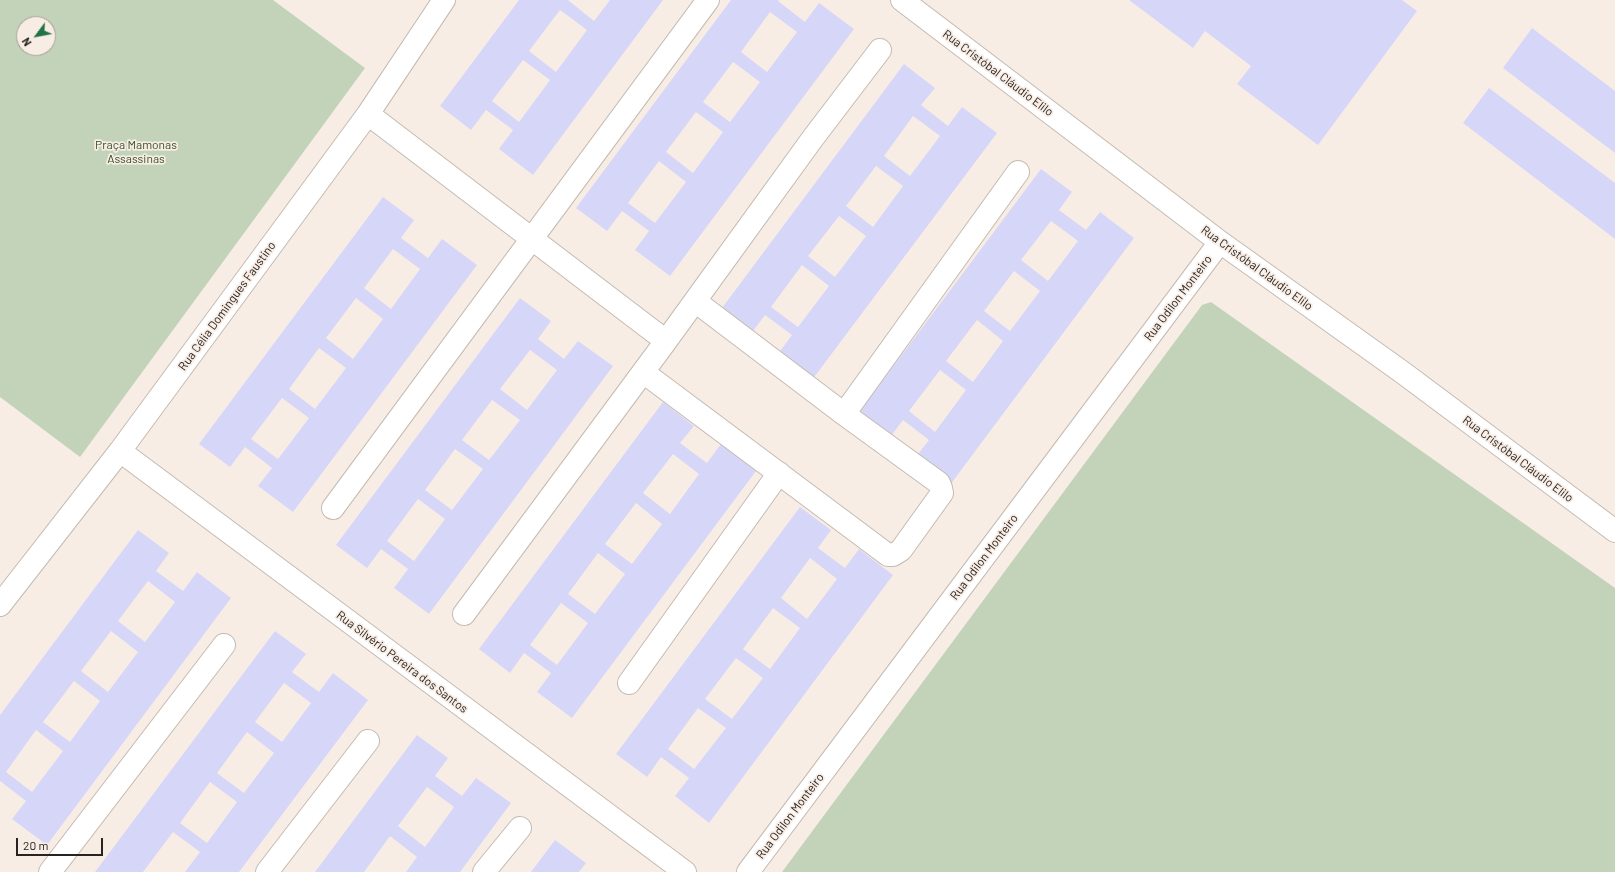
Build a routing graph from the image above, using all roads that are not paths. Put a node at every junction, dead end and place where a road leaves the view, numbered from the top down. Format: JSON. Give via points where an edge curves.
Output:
{"nodes":[{"id":1,"x":444,"y":0,"type":"edge"},
{"id":2,"x":708,"y":0,"type":"edge"},
{"id":3,"x":902,"y":0,"type":"edge"},
{"id":4,"x":880,"y":50,"type":"dead end"},
{"id":5,"x":368,"y":114,"type":"junction"},
{"id":6,"x":1018,"y":172,"type":"dead end"},
{"id":7,"x":531,"y":238,"type":"junction"},
{"id":8,"x":1220,"y":242,"type":"junction"},
{"id":9,"x":695,"y":301,"type":"junction"},
{"id":10,"x":666,"y":341,"type":"junction"},
{"id":11,"x":643,"y":372,"type":"junction"},
{"id":12,"x":844,"y":414,"type":"junction"},
{"id":13,"x":120,"y":451,"type":"junction"},
{"id":14,"x":779,"y":472,"type":"junction"},
{"id":15,"x":333,"y":508,"type":"dead end"},
{"id":16,"x":1615,"y":531,"type":"edge"},
{"id":17,"x":0,"y":605,"type":"edge"},
{"id":18,"x":464,"y":614,"type":"dead end"},
{"id":19,"x":224,"y":645,"type":"dead end"},
{"id":20,"x":629,"y":683,"type":"dead end"},
{"id":21,"x":368,"y":741,"type":"dead end"},
{"id":22,"x":520,"y":828,"type":"dead end"},
{"id":23,"x":50,"y":872,"type":"edge"},
{"id":24,"x":266,"y":872,"type":"edge"},
{"id":25,"x":484,"y":872,"type":"edge"},
{"id":26,"x":685,"y":872,"type":"edge"},
{"id":27,"x":748,"y":872,"type":"edge"}],
"edges":[{"from":1,"to":5,"type":"street","name":"Rua Célia Domingues Faustino"},
{"from":2,"to":7,"type":"street"},
{"from":3,"to":8,"type":"street","name":"Rua Cristóbal Cláudio Elilo"},
{"from":4,"to":9,"type":"street"},
{"from":5,"to":7,"type":"street"},
{"from":5,"to":13,"type":"street","name":"Rua Célia Domingues Faustino"},
{"from":6,"to":12,"type":"street"},
{"from":7,"to":10,"type":"street"},
{"from":7,"to":15,"type":"street"},
{"from":8,"to":16,"type":"street","name":"Rua Cristóbal Cláudio Elilo","via":[[1402,372]]},
{"from":8,"to":27,"type":"street","name":"Rua Odilon Monteiro"},
{"from":9,"to":10,"type":"street"},
{"from":9,"to":12,"type":"street"},
{"from":10,"to":11,"type":"street"},
{"from":11,"to":14,"type":"street"},
{"from":11,"to":18,"type":"street"},
{"from":12,"to":14,"type":"street","via":[[939,483],[942,488],[942,493],[901,550],[888,555]]},
{"from":13,"to":17,"type":"street","name":"Rua Célia Domingues Faustino"},
{"from":13,"to":26,"type":"street","name":"Rua Silvério Pereira dos Santos"},
{"from":14,"to":20,"type":"street"},
{"from":19,"to":23,"type":"street"},
{"from":21,"to":24,"type":"street"},
{"from":22,"to":25,"type":"street"}]}
